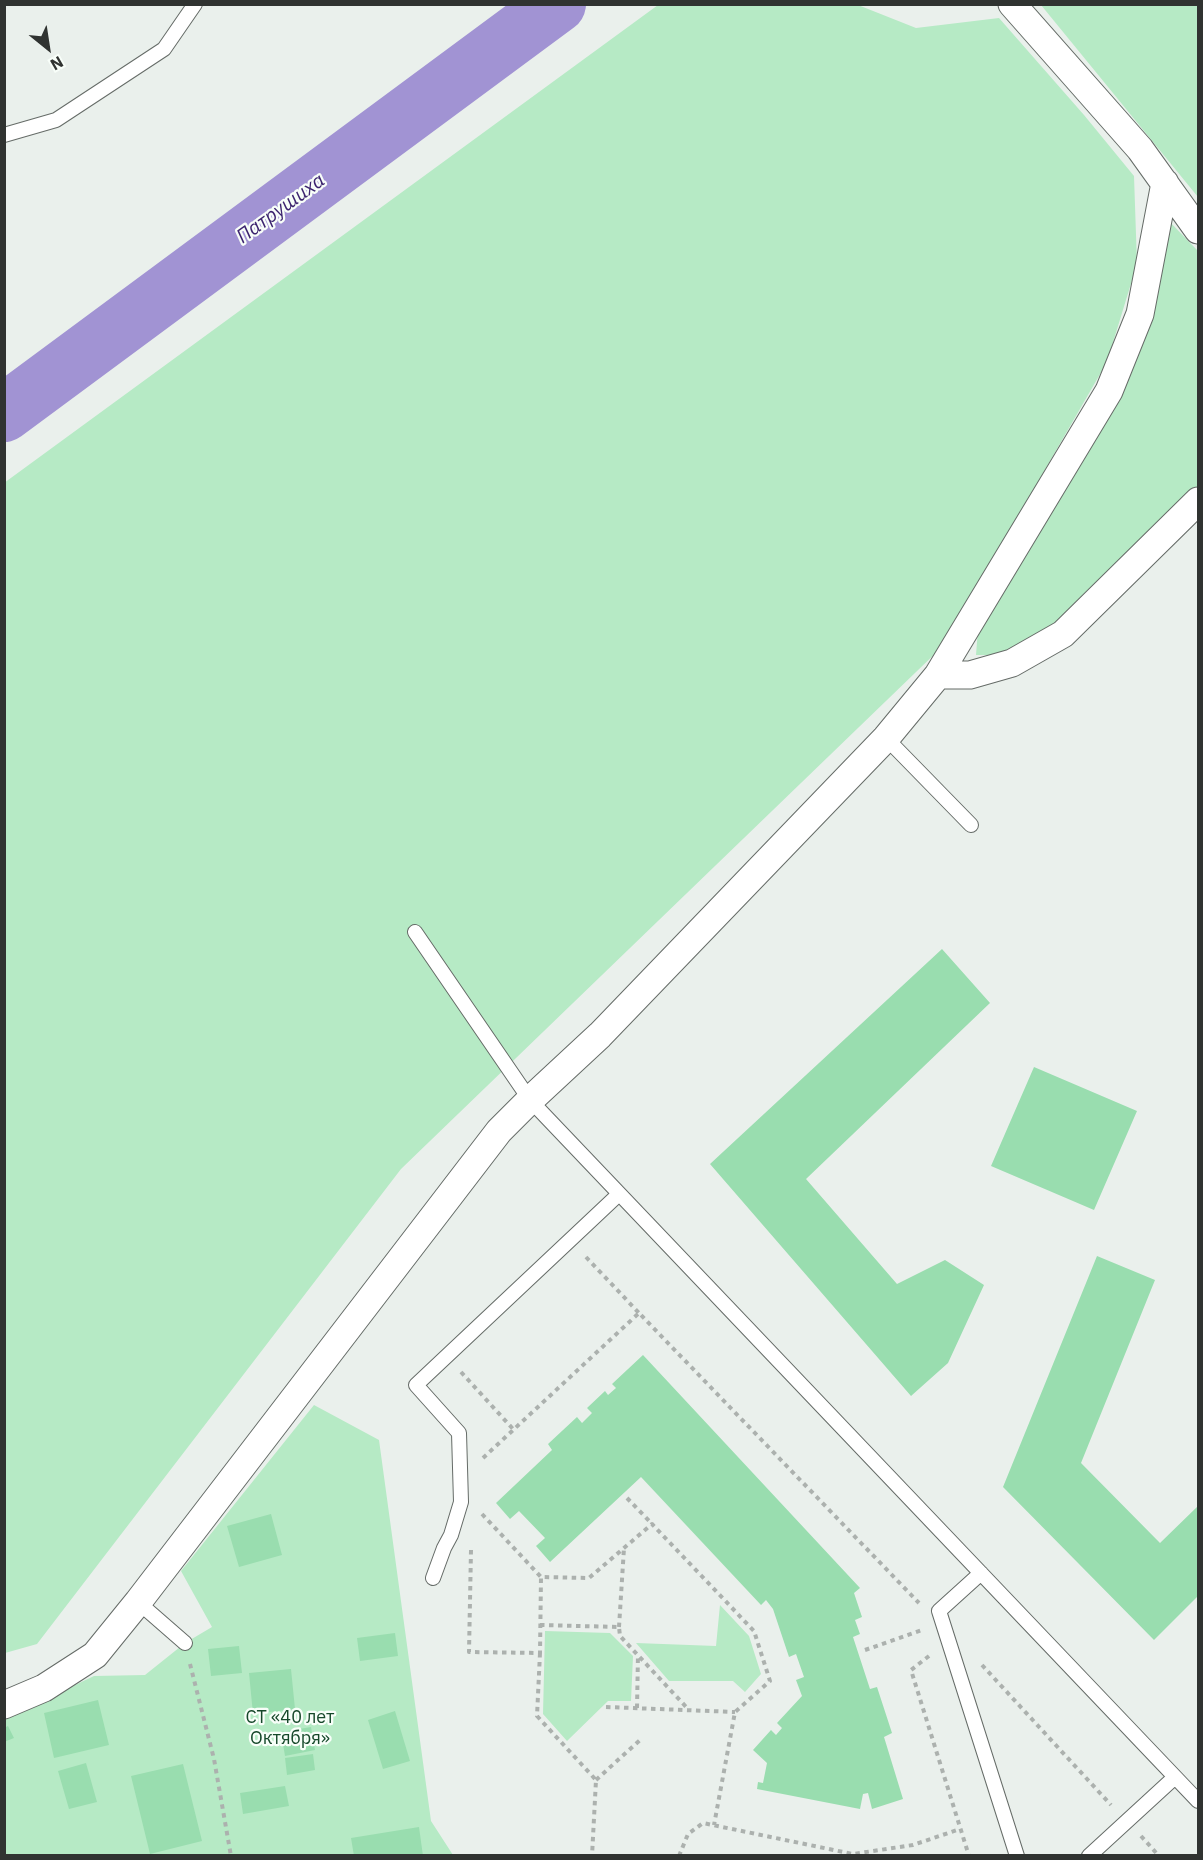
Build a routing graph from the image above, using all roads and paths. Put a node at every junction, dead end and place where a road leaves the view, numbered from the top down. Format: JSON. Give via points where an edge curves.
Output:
{"nodes":[{"id":1,"x":195,"y":4,"type":"edge"},
{"id":2,"x":1012,"y":4,"type":"edge"},
{"id":3,"x":4,"y":135,"type":"edge"},
{"id":4,"x":1165,"y":183,"type":"junction"},
{"id":5,"x":1198,"y":231,"type":"edge"},
{"id":6,"x":1198,"y":501,"type":"edge"},
{"id":7,"x":938,"y":675,"type":"junction"},
{"id":8,"x":885,"y":738,"type":"junction"},
{"id":9,"x":971,"y":825,"type":"dead end"},
{"id":10,"x":415,"y":932,"type":"dead end"},
{"id":11,"x":530,"y":1100,"type":"junction"},
{"id":12,"x":619,"y":1194,"type":"junction"},
{"id":13,"x":570,"y":1240,"type":"junction"},
{"id":14,"x":639,"y":1313,"type":"junction"},
{"id":15,"x":447,"y":1356,"type":"junction"},
{"id":16,"x":513,"y":1429,"type":"junction"},
{"id":17,"x":482,"y":1458,"type":"dead end"},
{"id":18,"x":627,"y":1498,"type":"dead end"},
{"id":19,"x":480,"y":1512,"type":"dead end"},
{"id":20,"x":652,"y":1524,"type":"junction"},
{"id":21,"x":624,"y":1548,"type":"junction"},
{"id":22,"x":471,"y":1550,"type":"dead end"},
{"id":23,"x":981,"y":1573,"type":"junction"},
{"id":24,"x":541,"y":1577,"type":"junction"},
{"id":25,"x":433,"y":1578,"type":"dead end"},
{"id":26,"x":138,"y":1602,"type":"junction"},
{"id":27,"x":943,"y":1623,"type":"junction"},
{"id":28,"x":540,"y":1625,"type":"junction"},
{"id":29,"x":619,"y":1628,"type":"junction"},
{"id":30,"x":927,"y":1628,"type":"junction"},
{"id":31,"x":948,"y":1641,"type":"junction"},
{"id":32,"x":185,"y":1643,"type":"joint"},
{"id":33,"x":865,"y":1650,"type":"dead end"},
{"id":34,"x":540,"y":1653,"type":"junction"},
{"id":35,"x":638,"y":1654,"type":"junction"},
{"id":36,"x":975,"y":1658,"type":"dead end"},
{"id":37,"x":4,"y":1705,"type":"edge"},
{"id":38,"x":606,"y":1707,"type":"dead end"},
{"id":39,"x":637,"y":1708,"type":"junction"},
{"id":40,"x":688,"y":1710,"type":"junction"},
{"id":41,"x":735,"y":1712,"type":"junction"},
{"id":42,"x":640,"y":1740,"type":"dead end"},
{"id":43,"x":1175,"y":1777,"type":"junction"},
{"id":44,"x":596,"y":1780,"type":"junction"},
{"id":45,"x":1198,"y":1801,"type":"edge"},
{"id":46,"x":1126,"y":1821,"type":"junction"},
{"id":47,"x":714,"y":1825,"type":"junction"},
{"id":48,"x":960,"y":1829,"type":"junction"},
{"id":49,"x":231,"y":1856,"type":"edge"},
{"id":50,"x":592,"y":1856,"type":"edge"},
{"id":51,"x":679,"y":1856,"type":"edge"},
{"id":52,"x":969,"y":1856,"type":"edge"},
{"id":53,"x":1017,"y":1856,"type":"edge"},
{"id":54,"x":1089,"y":1856,"type":"edge"},
{"id":55,"x":1159,"y":1856,"type":"edge"}],
"edges":[{"from":1,"to":3,"type":"lane","via":[[164,49],[56,120]]},
{"from":2,"to":4,"type":"street","via":[[1140,149]]},
{"from":4,"to":5,"type":"street"},
{"from":4,"to":7,"type":"street","via":[[1140,314],[1109,391]]},
{"from":6,"to":7,"type":"street","via":[[1063,634],[1012,663],[970,675]]},
{"from":7,"to":8,"type":"street"},
{"from":8,"to":9,"type":"lane"},
{"from":8,"to":11,"type":"street","via":[[600,1035]]},
{"from":10,"to":11,"type":"lane"},
{"from":11,"to":12,"type":"lane"},
{"from":11,"to":26,"type":"street","via":[[499,1131]]},
{"from":12,"to":13,"type":"lane"},
{"from":12,"to":23,"type":"lane"},
{"from":13,"to":14,"type":"path"},
{"from":13,"to":15,"type":"lane"},
{"from":14,"to":16,"type":"path"},
{"from":14,"to":30,"type":"path","via":[[919,1602]]},
{"from":15,"to":16,"type":"path"},
{"from":15,"to":25,"type":"lane","via":[[416,1385],[459,1433],[461,1502]]},
{"from":16,"to":17,"type":"path"},
{"from":18,"to":20,"type":"path"},
{"from":19,"to":24,"type":"path"},
{"from":20,"to":21,"type":"path"},
{"from":20,"to":41,"type":"path","via":[[753,1631],[770,1681]]},
{"from":21,"to":24,"type":"path","via":[[589,1578]]},
{"from":21,"to":29,"type":"path"},
{"from":22,"to":34,"type":"path","via":[[469,1652]]},
{"from":23,"to":27,"type":"lane","via":[[939,1611]]},
{"from":23,"to":43,"type":"lane"},
{"from":24,"to":28,"type":"path"},
{"from":26,"to":32,"type":"lane"},
{"from":26,"to":37,"type":"street","via":[[95,1655],[44,1688]]},
{"from":27,"to":30,"type":"path"},
{"from":27,"to":31,"type":"lane"},
{"from":28,"to":29,"type":"path"},
{"from":28,"to":34,"type":"path"},
{"from":29,"to":35,"type":"path","via":[[620,1636]]},
{"from":30,"to":33,"type":"path"},
{"from":31,"to":48,"type":"path","via":[[911,1670]]},
{"from":31,"to":53,"type":"lane"},
{"from":32,"to":49,"type":"path","via":[[214,1759]]},
{"from":34,"to":44,"type":"path","via":[[537,1716]]},
{"from":35,"to":39,"type":"path"},
{"from":35,"to":40,"type":"path"},
{"from":36,"to":46,"type":"path"},
{"from":38,"to":39,"type":"path"},
{"from":39,"to":40,"type":"path"},
{"from":40,"to":41,"type":"path"},
{"from":41,"to":47,"type":"path"},
{"from":42,"to":44,"type":"path"},
{"from":43,"to":45,"type":"lane"},
{"from":43,"to":46,"type":"lane"},
{"from":44,"to":50,"type":"path"},
{"from":46,"to":54,"type":"lane"},
{"from":46,"to":55,"type":"path"},
{"from":47,"to":48,"type":"path","via":[[853,1854],[914,1845]]},
{"from":47,"to":51,"type":"path","via":[[703,1823],[688,1834]]},
{"from":48,"to":52,"type":"path"}]}
